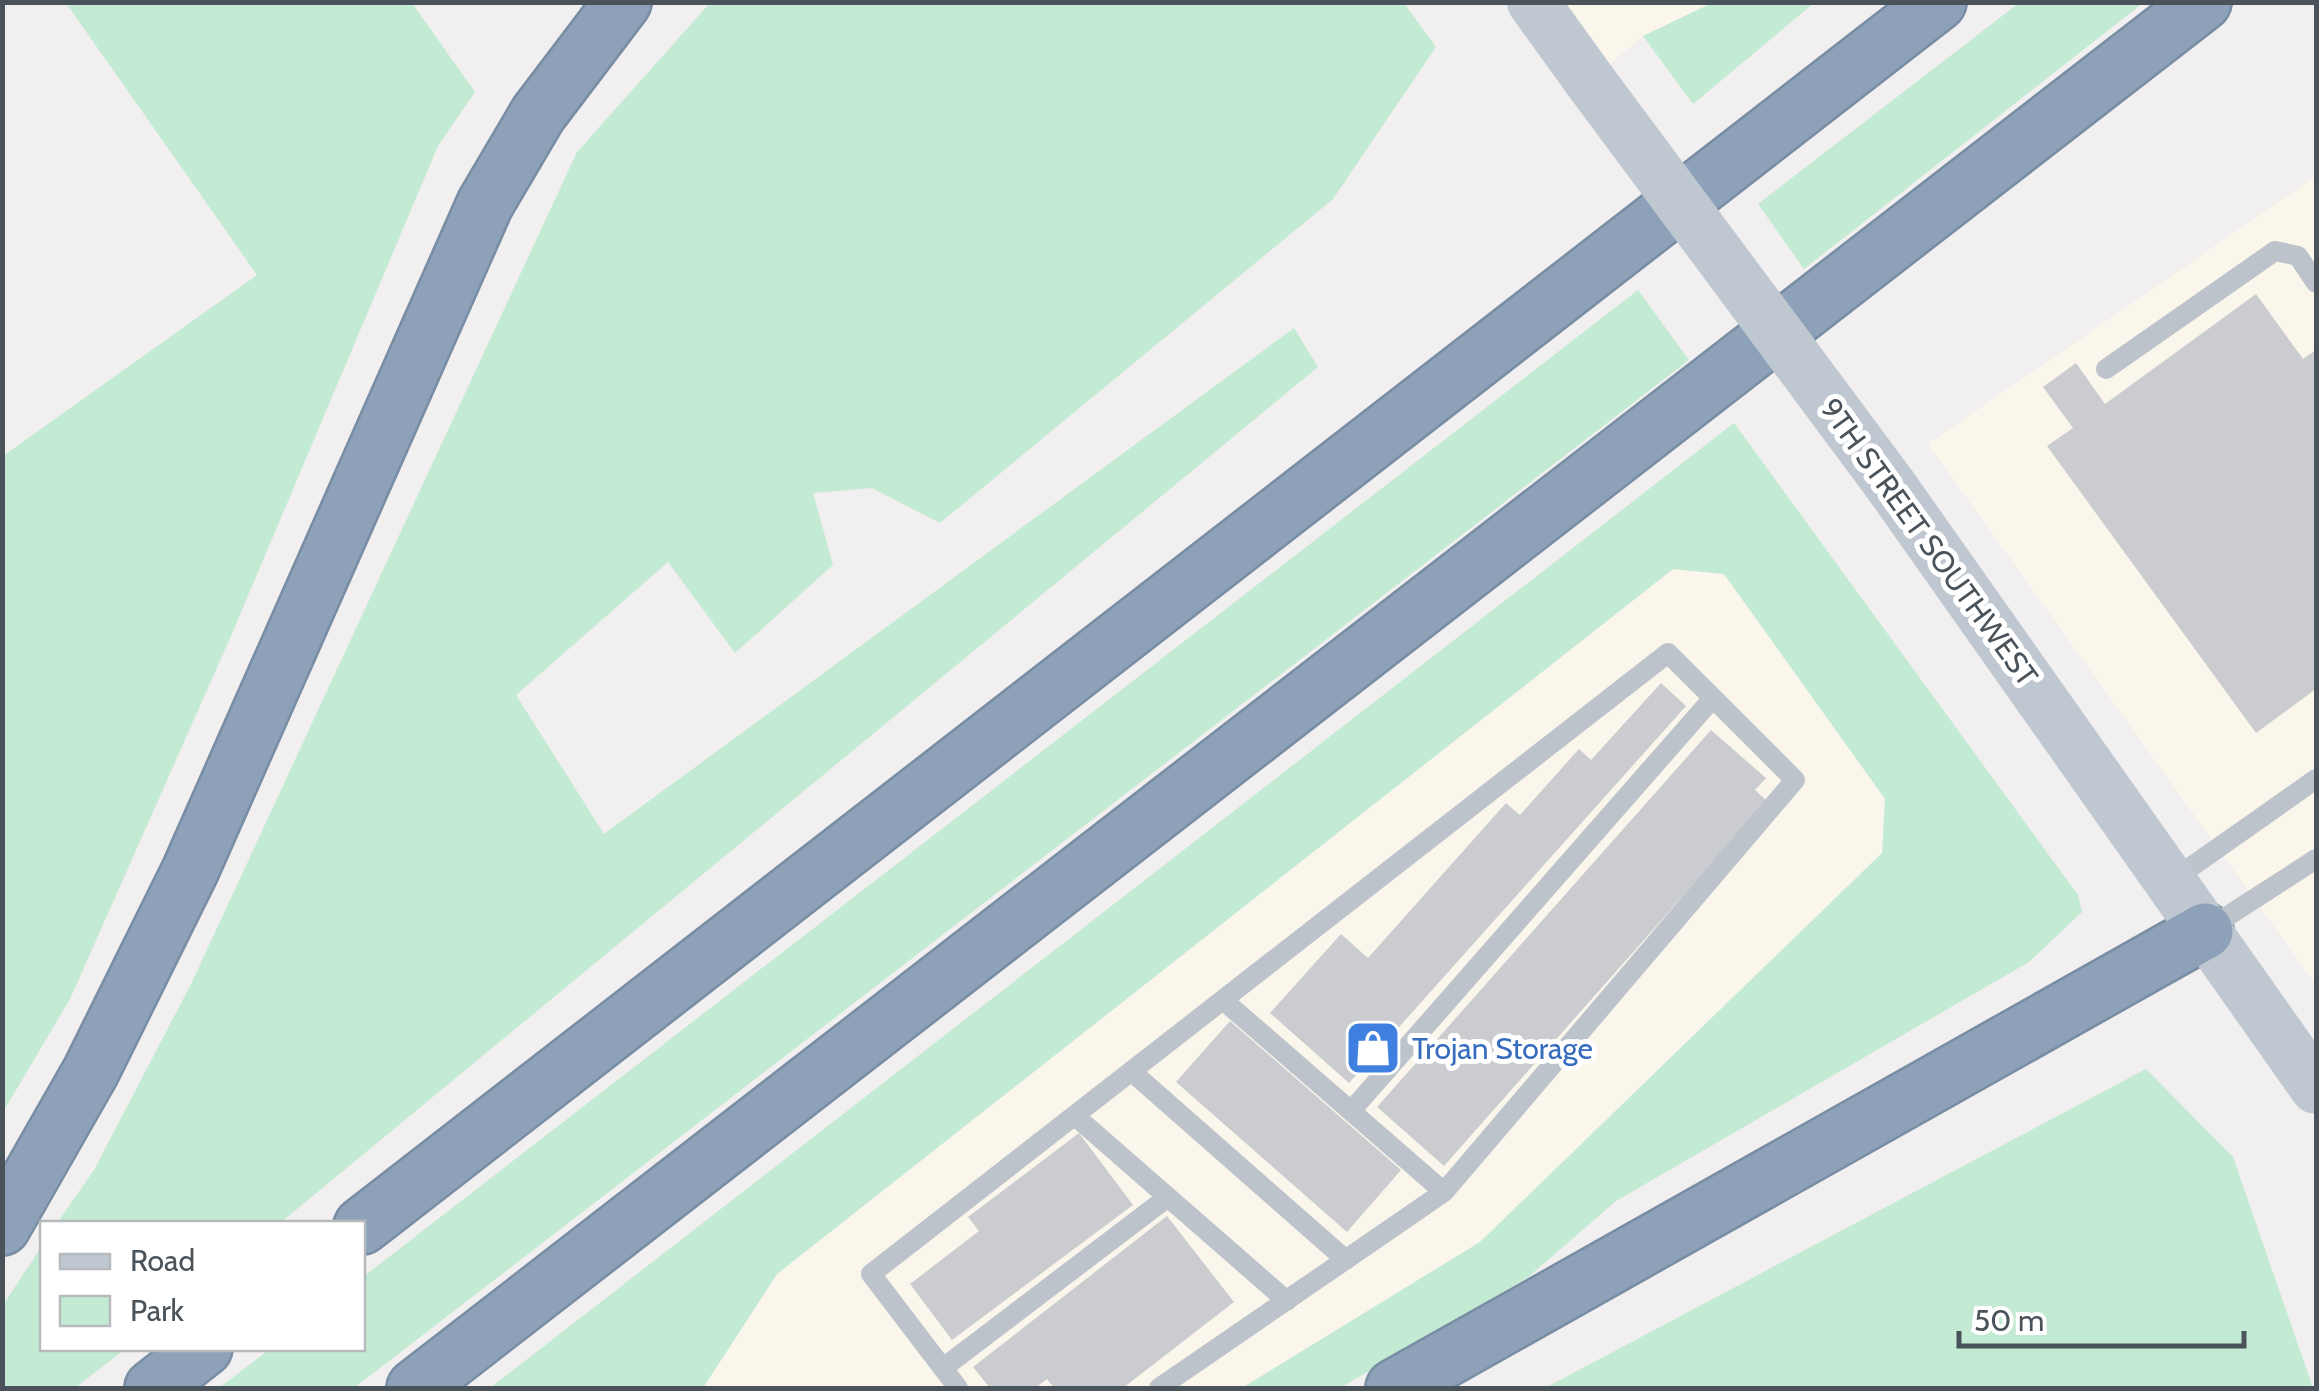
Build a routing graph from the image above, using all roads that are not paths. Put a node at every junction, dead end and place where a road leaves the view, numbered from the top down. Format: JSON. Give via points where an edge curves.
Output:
{"nodes":[{"id":1,"x":623,"y":2,"type":"edge"},
{"id":2,"x":1533,"y":2,"type":"edge"},
{"id":3,"x":1938,"y":2,"type":"edge"},
{"id":4,"x":2203,"y":2,"type":"edge"},
{"id":5,"x":2316,"y":282,"type":"edge"},
{"id":6,"x":2106,"y":369,"type":"dead end"},
{"id":7,"x":1713,"y":698,"type":"junction"},
{"id":8,"x":2316,"y":779,"type":"edge"},
{"id":9,"x":2316,"y":859,"type":"edge"},
{"id":10,"x":2170,"y":882,"type":"junction"},
{"id":11,"x":2205,"y":931,"type":"junction"},
{"id":12,"x":1223,"y":1000,"type":"junction"},
{"id":13,"x":1131,"y":1072,"type":"junction"},
{"id":14,"x":2316,"y":1088,"type":"edge"},
{"id":15,"x":1351,"y":1111,"type":"junction"},
{"id":16,"x":1074,"y":1116,"type":"junction"},
{"id":17,"x":1444,"y":1192,"type":"junction"},
{"id":18,"x":1168,"y":1197,"type":"junction"},
{"id":19,"x":365,"y":1224,"type":"edge"},
{"id":20,"x":2,"y":1228,"type":"edge"},
{"id":21,"x":1346,"y":1260,"type":"junction"},
{"id":22,"x":1286,"y":1301,"type":"junction"},
{"id":23,"x":200,"y":1351,"type":"edge"},
{"id":24,"x":943,"y":1368,"type":"junction"},
{"id":25,"x":153,"y":1388,"type":"edge"},
{"id":26,"x":415,"y":1388,"type":"edge"},
{"id":27,"x":958,"y":1388,"type":"edge"},
{"id":28,"x":1159,"y":1388,"type":"edge"},
{"id":29,"x":1394,"y":1388,"type":"edge"}],
"edges":[{"from":1,"to":20,"type":"highway","via":[[538,114],[486,204],[190,871],[92,1071]]},
{"from":2,"to":10,"type":"main road","name":"9TH STREET SOUTHWEST","bridge":true,"via":[[1891,486]]},
{"from":3,"to":19,"type":"highway"},
{"from":4,"to":26,"type":"highway"},
{"from":5,"to":6,"type":"lane","via":[[2298,256],[2274,250]]},
{"from":7,"to":12,"type":"lane","via":[[1668,653]]},
{"from":7,"to":15,"type":"lane"},
{"from":7,"to":17,"type":"lane","via":[[1795,780]]},
{"from":8,"to":10,"type":"lane"},
{"from":9,"to":11,"type":"lane"},
{"from":10,"to":11,"type":"main road","name":"9TH STREET SOUTHWEST"},
{"from":11,"to":14,"type":"main road","name":"9TH STREET SOUTHWEST"},
{"from":11,"to":29,"type":"highway"},
{"from":12,"to":13,"type":"lane"},
{"from":12,"to":15,"type":"lane"},
{"from":13,"to":16,"type":"lane"},
{"from":13,"to":21,"type":"lane"},
{"from":15,"to":17,"type":"lane"},
{"from":16,"to":18,"type":"lane"},
{"from":16,"to":24,"type":"lane","via":[[871,1274]]},
{"from":17,"to":21,"type":"lane"},
{"from":18,"to":22,"type":"lane"},
{"from":18,"to":24,"type":"lane"},
{"from":21,"to":22,"type":"lane"},
{"from":22,"to":28,"type":"lane"},
{"from":23,"to":25,"type":"highway"},
{"from":24,"to":27,"type":"lane"}]}
